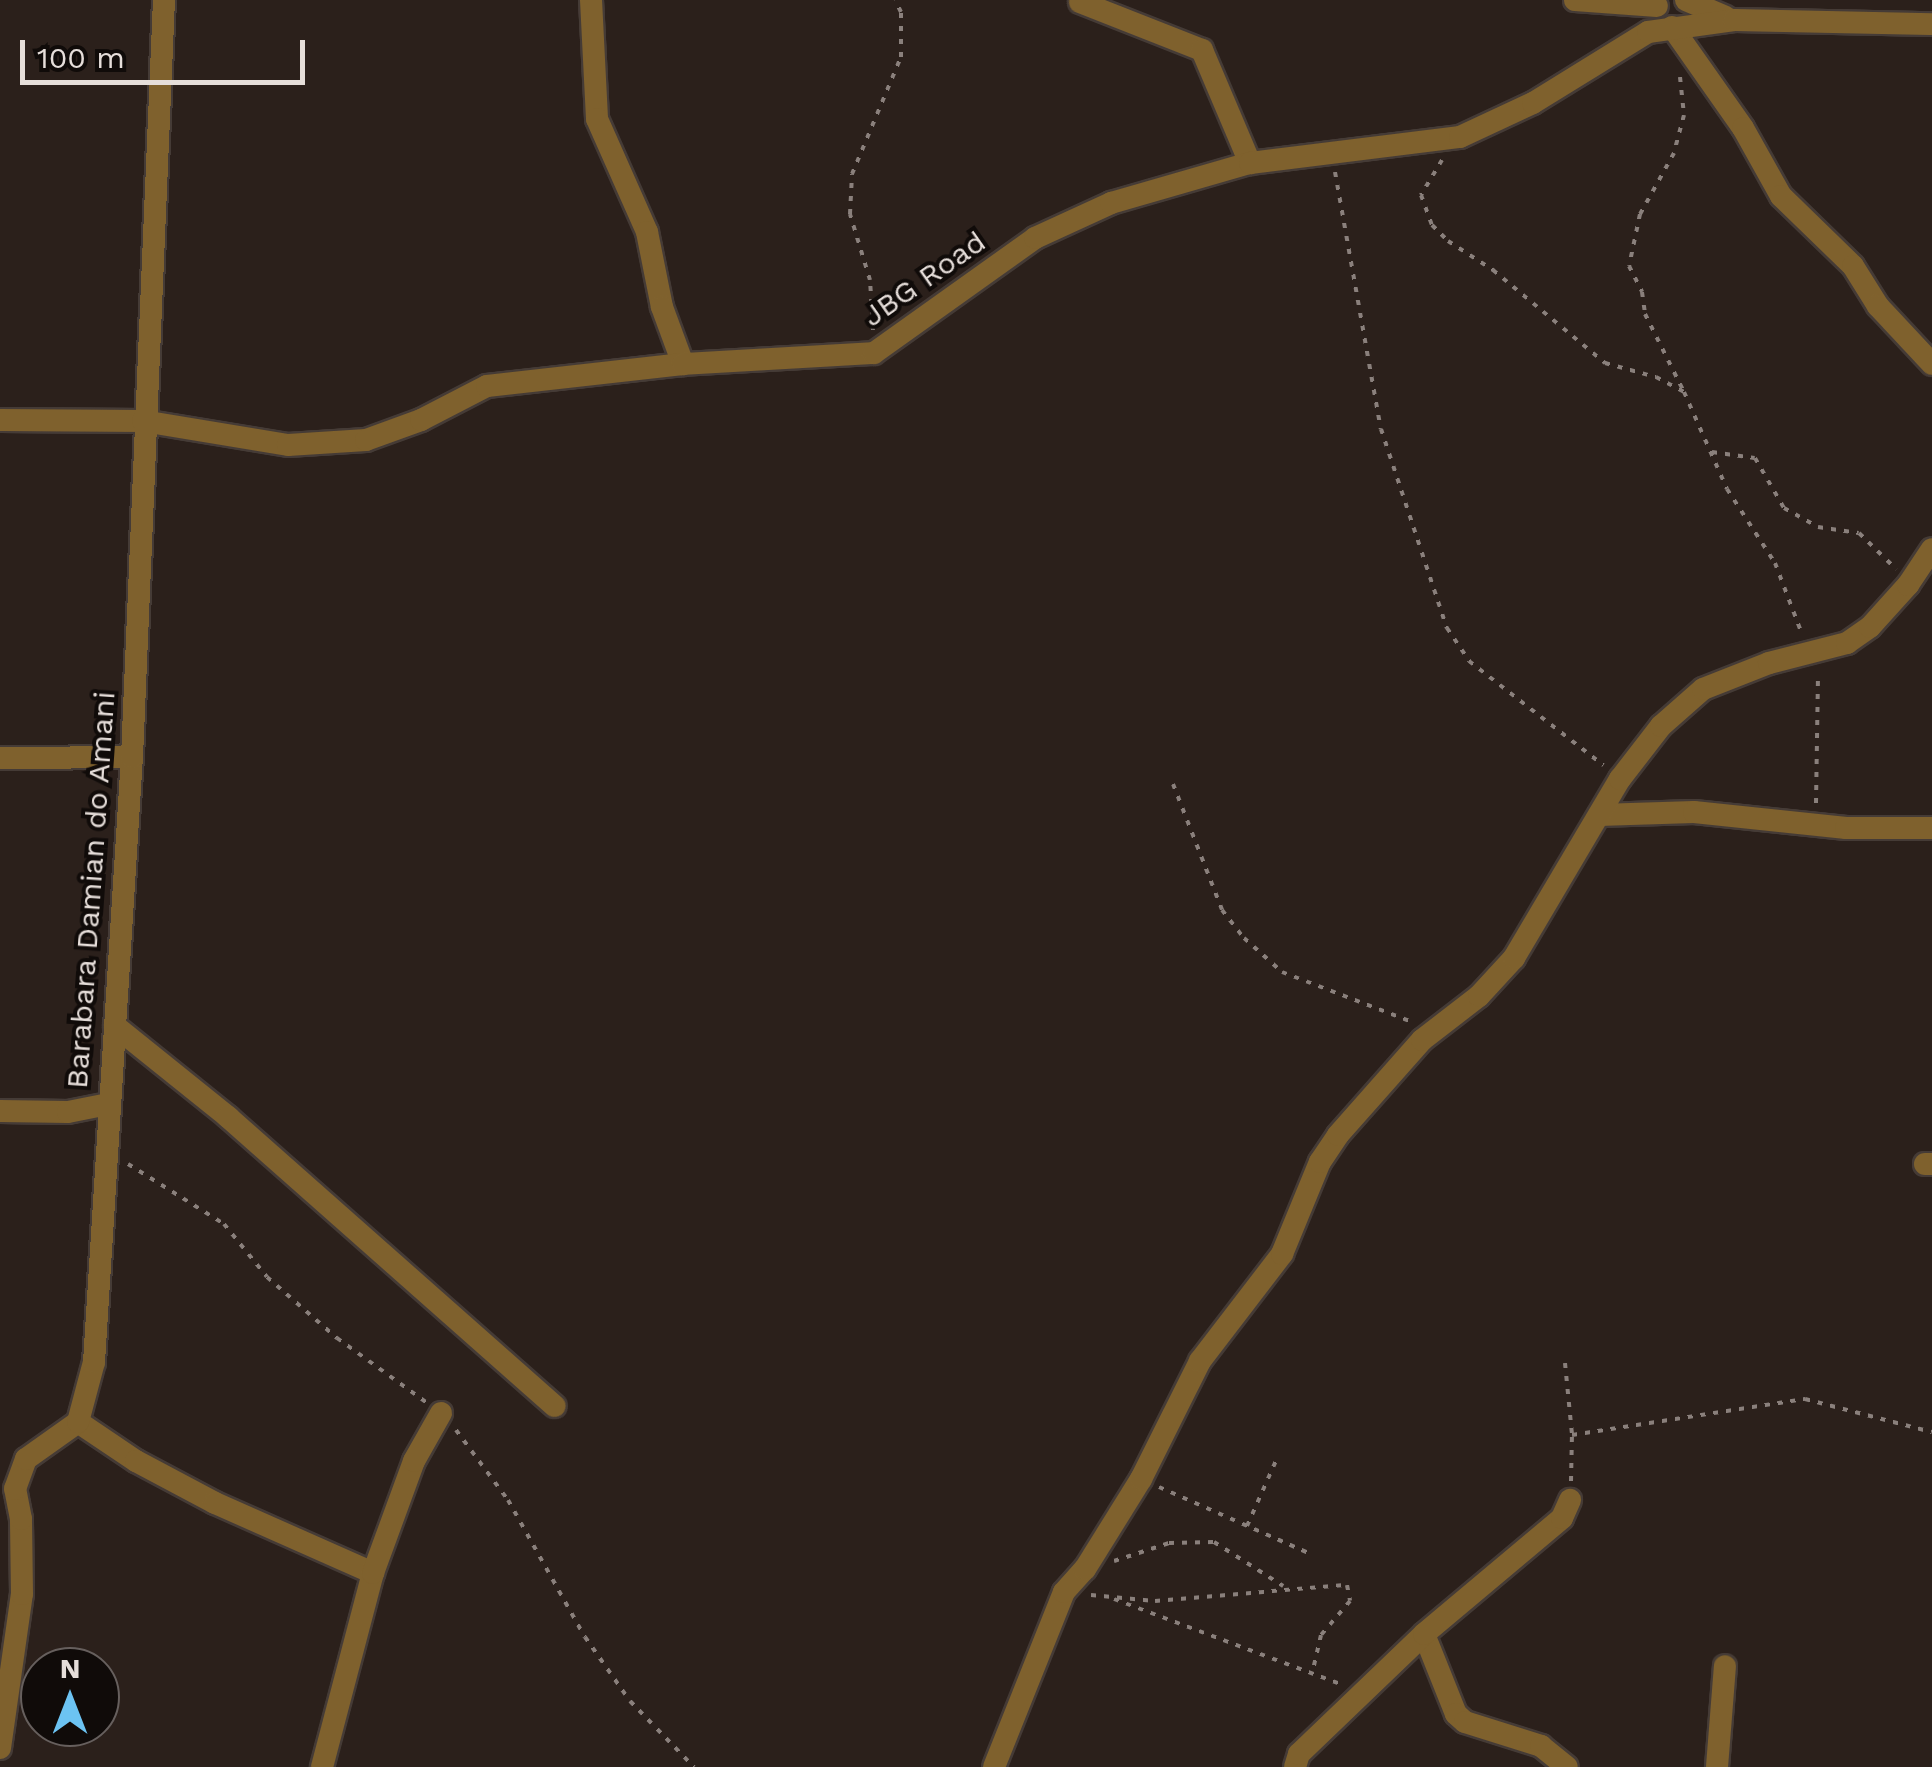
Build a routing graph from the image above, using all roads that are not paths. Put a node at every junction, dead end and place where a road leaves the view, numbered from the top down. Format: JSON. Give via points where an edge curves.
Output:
{"nodes":[{"id":1,"x":164,"y":0,"type":"edge"},
{"id":2,"x":591,"y":0,"type":"edge"},
{"id":3,"x":1575,"y":0,"type":"edge"},
{"id":4,"x":1686,"y":0,"type":"edge"},
{"id":5,"x":1080,"y":2,"type":"edge"},
{"id":6,"x":1657,"y":3,"type":"edge"},
{"id":7,"x":1860,"y":11,"type":"edge"},
{"id":8,"x":1734,"y":20,"type":"junction"},
{"id":9,"x":1932,"y":24,"type":"edge"},
{"id":10,"x":1648,"y":32,"type":"junction"},
{"id":11,"x":1678,"y":34,"type":"junction"},
{"id":12,"x":1250,"y":163,"type":"junction"},
{"id":13,"x":683,"y":364,"type":"junction"},
{"id":14,"x":1932,"y":364,"type":"edge"},
{"id":15,"x":0,"y":420,"type":"edge"},
{"id":16,"x":143,"y":421,"type":"junction"},
{"id":17,"x":1932,"y":550,"type":"edge"},
{"id":18,"x":132,"y":757,"type":"junction"},
{"id":19,"x":0,"y":758,"type":"edge"},
{"id":20,"x":1604,"y":807,"type":"junction"},
{"id":21,"x":1932,"y":828,"type":"edge"},
{"id":22,"x":115,"y":1026,"type":"junction"},
{"id":23,"x":108,"y":1104,"type":"junction"},
{"id":24,"x":0,"y":1111,"type":"edge"},
{"id":25,"x":555,"y":1406,"type":"dead end"},
{"id":26,"x":441,"y":1413,"type":"road end"},
{"id":27,"x":78,"y":1422,"type":"junction"},
{"id":28,"x":1570,"y":1500,"type":"dead end"},
{"id":29,"x":373,"y":1573,"type":"junction"},
{"id":30,"x":1424,"y":1634,"type":"junction"},
{"id":31,"x":1725,"y":1666,"type":"dead end"},
{"id":32,"x":1541,"y":1746,"type":"junction"},
{"id":33,"x":0,"y":1748,"type":"edge"},
{"id":34,"x":322,"y":1767,"type":"edge"},
{"id":35,"x":994,"y":1767,"type":"edge"},
{"id":36,"x":1296,"y":1767,"type":"edge"},
{"id":37,"x":1528,"y":1767,"type":"edge"},
{"id":38,"x":1567,"y":1767,"type":"edge"},
{"id":39,"x":1717,"y":1767,"type":"edge"}],
"edges":[{"from":1,"to":16,"type":"street","name":"Barabara Damian do Amani"},
{"from":2,"to":13,"type":"street","via":[[597,119],[647,232],[662,307]]},
{"from":3,"to":6,"type":"street"},
{"from":4,"to":8,"type":"street"},
{"from":5,"to":12,"type":"street","via":[[1202,50]]},
{"from":6,"to":10,"type":"street"},
{"from":7,"to":8,"type":"street"},
{"from":7,"to":9,"type":"street"},
{"from":8,"to":11,"type":"street","name":"JBG Road"},
{"from":10,"to":11,"type":"street","name":"JBG Road"},
{"from":10,"to":12,"type":"street","name":"JBG Road","via":[[1532,103],[1460,137]]},
{"from":11,"to":14,"type":"street","via":[[1781,196],[1853,266],[1878,306]]},
{"from":12,"to":13,"type":"street","name":"JBG Road","via":[[1127,198],[1035,238],[874,354]]},
{"from":13,"to":16,"type":"street","name":"JBG Road","via":[[487,386],[366,440],[288,445]]},
{"from":15,"to":16,"type":"street","name":"JBG Road"},
{"from":16,"to":18,"type":"street","name":"Barabara Damian do Amani"},
{"from":17,"to":20,"type":"street","via":[[1870,627],[1814,654],[1703,689],[1661,726]]},
{"from":18,"to":19,"type":"street"},
{"from":18,"to":22,"type":"street","name":"Barabara Damian do Amani"},
{"from":20,"to":21,"type":"street"},
{"from":20,"to":35,"type":"street","via":[[1514,958],[1479,996],[1434,1029],[1320,1162],[1282,1254],[1200,1361],[1141,1479],[1064,1592]]},
{"from":22,"to":23,"type":"street","name":"Barabara Damian do Amani"},
{"from":22,"to":25,"type":"street"},
{"from":23,"to":24,"type":"street","via":[[68,1112]]},
{"from":23,"to":27,"type":"street","name":"Barabara Damian do Amani","via":[[94,1362]]},
{"from":26,"to":29,"type":"street","via":[[414,1460]]},
{"from":27,"to":29,"type":"street","via":[[215,1503]]},
{"from":27,"to":33,"type":"street","via":[[26,1459],[20,1471],[14,1501],[22,1519],[22,1594]]},
{"from":28,"to":30,"type":"street","via":[[1562,1518]]},
{"from":29,"to":34,"type":"street"},
{"from":30,"to":32,"type":"street","via":[[1456,1714]]},
{"from":30,"to":36,"type":"street","via":[[1299,1754]]},
{"from":31,"to":39,"type":"street"},
{"from":32,"to":37,"type":"street"},
{"from":32,"to":38,"type":"street"}]}
